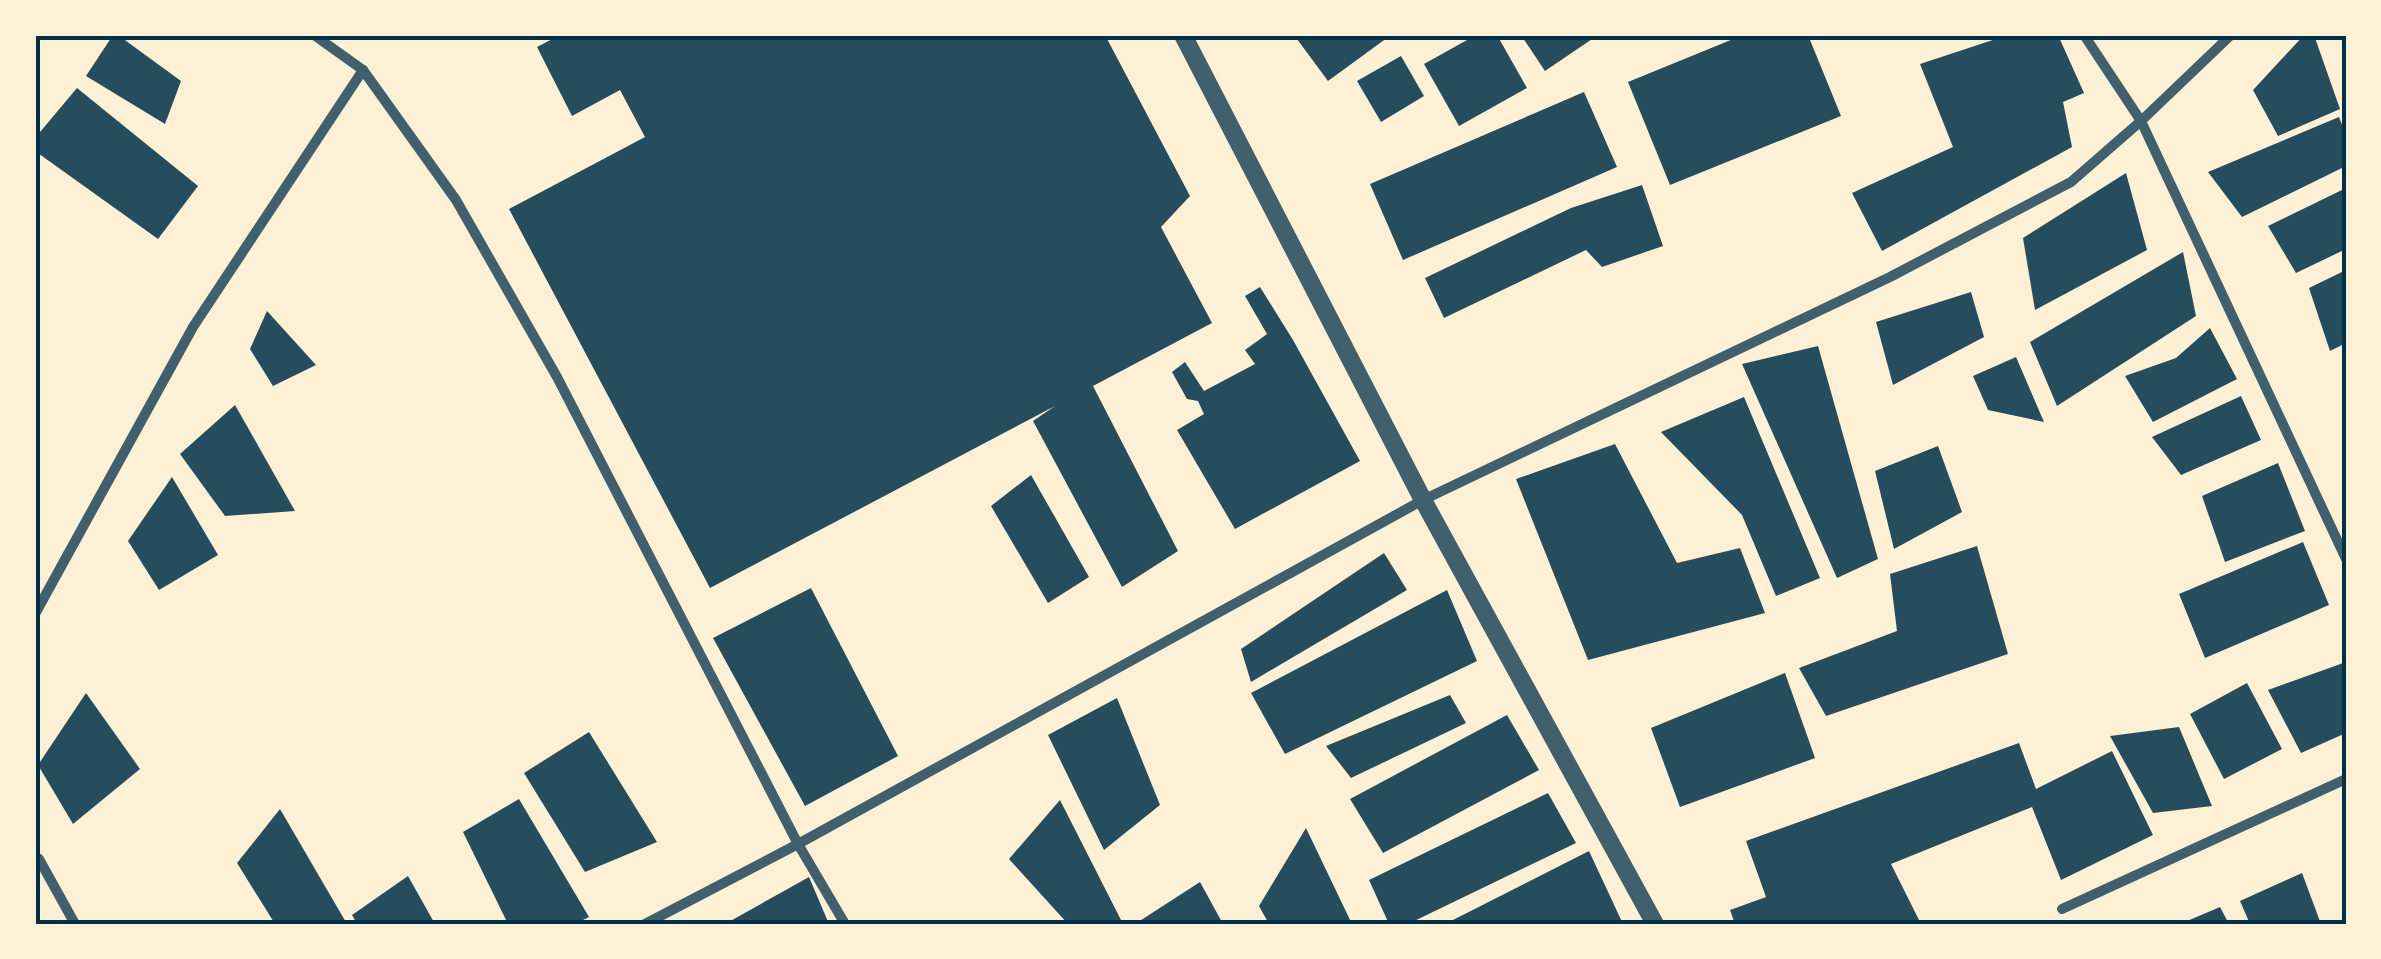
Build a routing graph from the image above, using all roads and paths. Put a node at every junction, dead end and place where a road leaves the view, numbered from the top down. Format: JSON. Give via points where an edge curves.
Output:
{"nodes":[{"id":1,"x":314,"y":35,"type":"edge"},
{"id":2,"x":1183,"y":35,"type":"edge"},
{"id":3,"x":2084,"y":35,"type":"edge"},
{"id":4,"x":2231,"y":35,"type":"edge"},
{"id":5,"x":363,"y":70,"type":"junction"},
{"id":6,"x":2141,"y":120,"type":"junction"},
{"id":7,"x":1422,"y":500,"type":"junction"},
{"id":8,"x":2346,"y":559,"type":"edge"},
{"id":9,"x":35,"y":614,"type":"edge"},
{"id":10,"x":2346,"y":780,"type":"edge"},
{"id":11,"x":798,"y":844,"type":"junction"},
{"id":12,"x":35,"y":856,"type":"edge"},
{"id":13,"x":2062,"y":909,"type":"dead end"},
{"id":14,"x":75,"y":924,"type":"edge"},
{"id":15,"x":645,"y":924,"type":"edge"},
{"id":16,"x":844,"y":924,"type":"edge"},
{"id":17,"x":1654,"y":924,"type":"edge"}],
"edges":[{"from":1,"to":5,"type":"street"},
{"from":2,"to":7,"type":"street"},
{"from":3,"to":6,"type":"street"},
{"from":4,"to":6,"type":"street"},
{"from":5,"to":9,"type":"street","via":[[193,327]]},
{"from":5,"to":11,"type":"street","via":[[456,200],[558,376]]},
{"from":6,"to":7,"type":"street","via":[[2071,182],[1890,277]]},
{"from":6,"to":8,"type":"street"},
{"from":7,"to":11,"type":"street"},
{"from":7,"to":17,"type":"street"},
{"from":10,"to":13,"type":"street"},
{"from":11,"to":15,"type":"street"},
{"from":11,"to":16,"type":"street"},
{"from":12,"to":14,"type":"street"}]}
